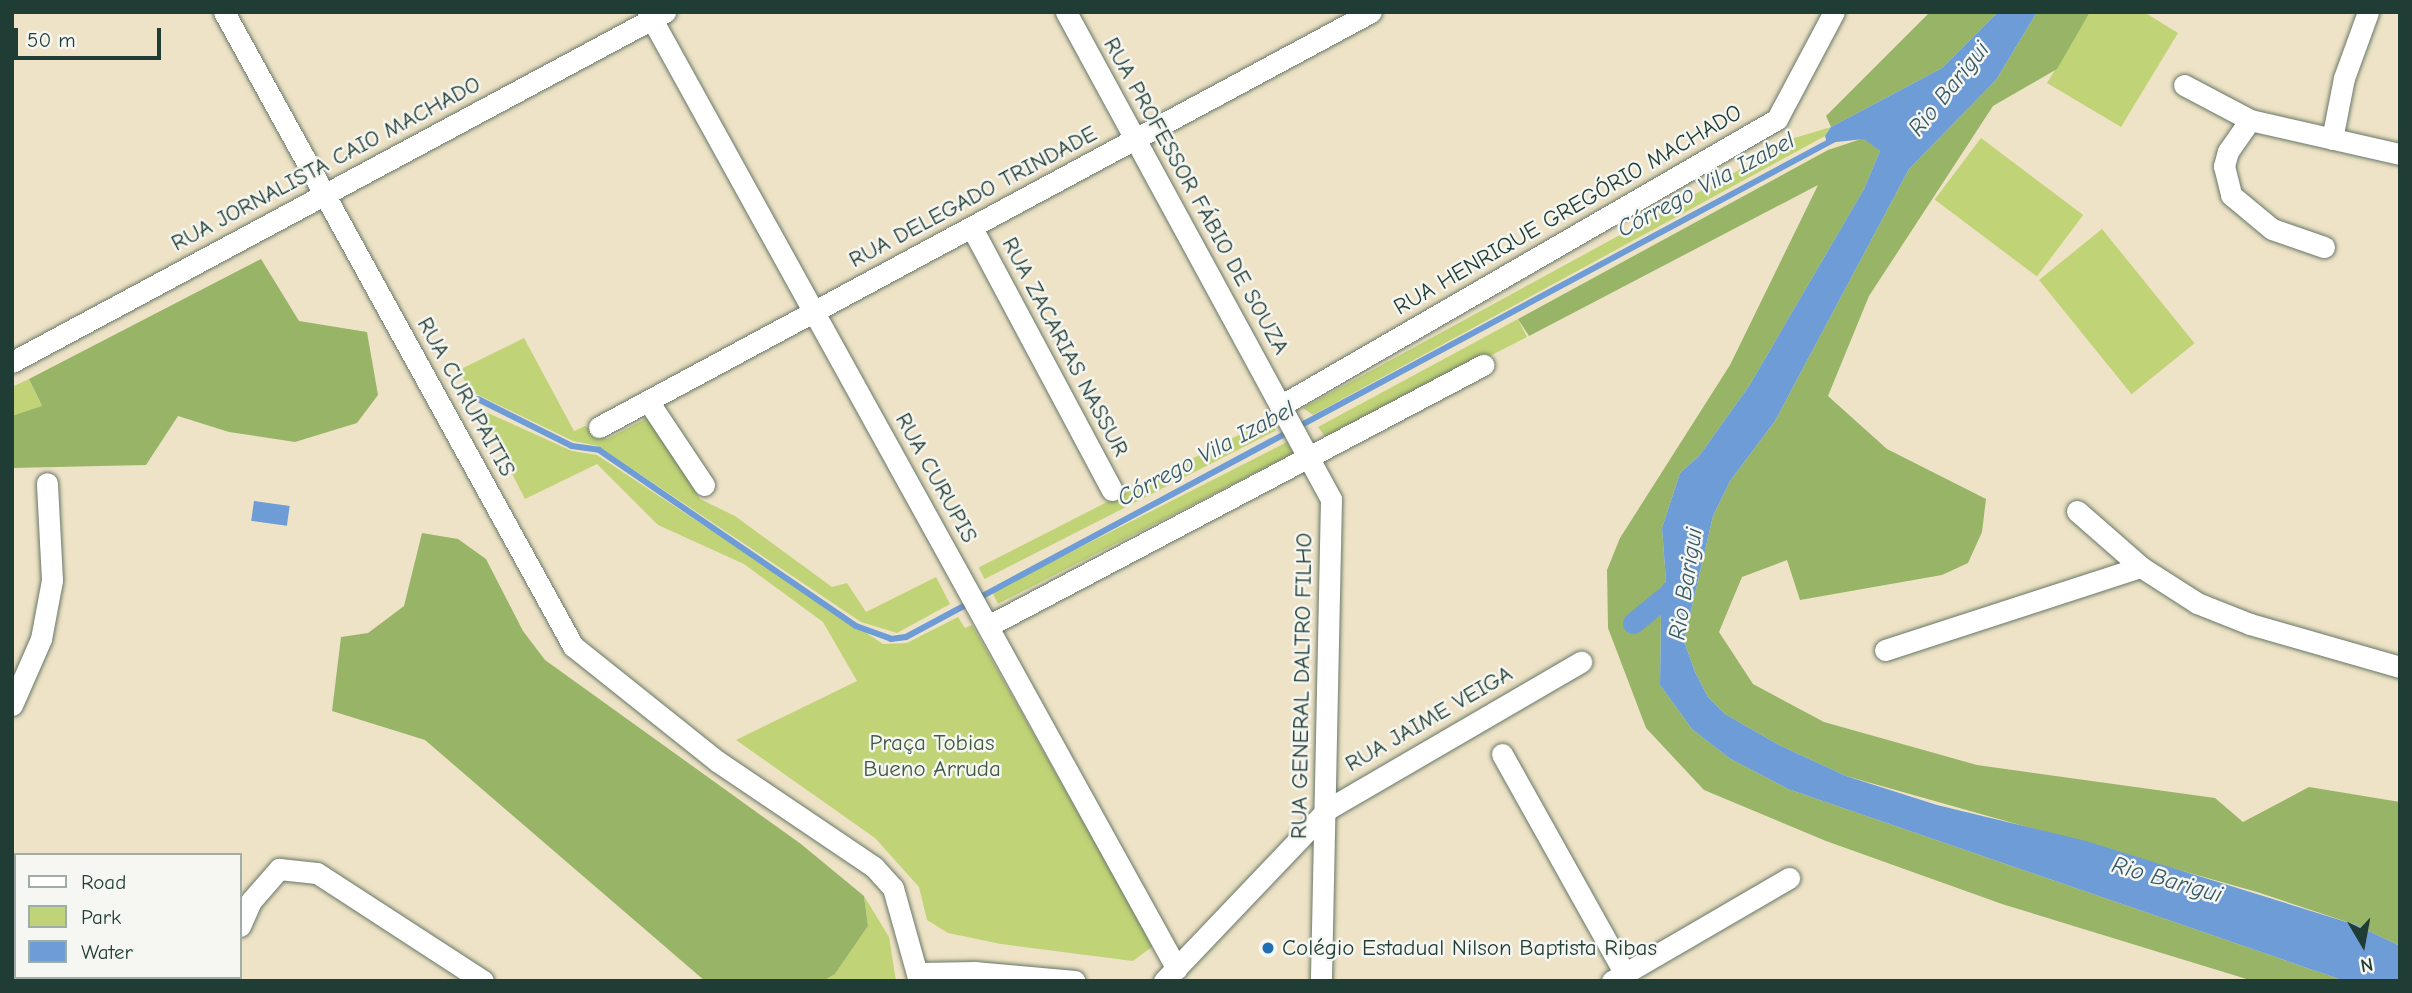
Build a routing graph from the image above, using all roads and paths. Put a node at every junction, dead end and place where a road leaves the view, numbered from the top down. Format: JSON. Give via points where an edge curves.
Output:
{"nodes":[{"id":1,"x":224,"y":12,"type":"edge"},
{"id":2,"x":1066,"y":12,"type":"edge"},
{"id":3,"x":1371,"y":12,"type":"edge"},
{"id":4,"x":1834,"y":12,"type":"edge"},
{"id":5,"x":2368,"y":12,"type":"edge"},
{"id":6,"x":655,"y":15,"type":"edge"},
{"id":7,"x":2184,"y":85,"type":"dead end"},
{"id":8,"x":2250,"y":120,"type":"junction"},
{"id":9,"x":2332,"y":139,"type":"junction"},
{"id":10,"x":1135,"y":140,"type":"junction"},
{"id":11,"x":2400,"y":154,"type":"edge"},
{"id":12,"x":324,"y":195,"type":"junction"},
{"id":13,"x":972,"y":228,"type":"junction"},
{"id":14,"x":2324,"y":247,"type":"dead end"},
{"id":15,"x":814,"y":312,"type":"junction"},
{"id":16,"x":12,"y":362,"type":"edge"},
{"id":17,"x":1483,"y":365,"type":"dead end"},
{"id":18,"x":648,"y":401,"type":"junction"},
{"id":19,"x":1285,"y":415,"type":"junction"},
{"id":20,"x":599,"y":427,"type":"dead end"},
{"id":21,"x":1305,"y":452,"type":"junction"},
{"id":22,"x":47,"y":483,"type":"dead end"},
{"id":23,"x":704,"y":485,"type":"dead end"},
{"id":24,"x":1112,"y":490,"type":"dead end"},
{"id":25,"x":2077,"y":510,"type":"dead end"},
{"id":26,"x":2141,"y":567,"type":"junction"},
{"id":27,"x":985,"y":622,"type":"junction"},
{"id":28,"x":1885,"y":650,"type":"dead end"},
{"id":29,"x":1581,"y":662,"type":"dead end"},
{"id":30,"x":2400,"y":667,"type":"edge"},
{"id":31,"x":12,"y":705,"type":"edge"},
{"id":32,"x":1502,"y":754,"type":"dead end"},
{"id":33,"x":1328,"y":809,"type":"junction"},
{"id":34,"x":1789,"y":878,"type":"dead end"},
{"id":35,"x":242,"y":921,"type":"edge"},
{"id":36,"x":1171,"y":975,"type":"edge"},
{"id":37,"x":920,"y":977,"type":"edge"},
{"id":38,"x":1618,"y":977,"type":"edge"},
{"id":39,"x":483,"y":981,"type":"edge"},
{"id":40,"x":1074,"y":981,"type":"edge"},
{"id":41,"x":1321,"y":981,"type":"edge"}],
"edges":[{"from":1,"to":12,"type":"street","name":"RUA CURUPAITIS"},
{"from":2,"to":10,"type":"street","name":"RUA PROFESSOR FÁBIO DE SOUZA"},
{"from":3,"to":10,"type":"street","name":"RUA DELEGADO TRINDADE"},
{"from":4,"to":19,"type":"street","name":"RUA HENRIQUE GREGÓRIO MACHADO","via":[[1777,119]]},
{"from":5,"to":9,"type":"street","via":[[2347,68]]},
{"from":6,"to":12,"type":"street","name":"RUA JORNALISTA CAIO MACHADO"},
{"from":6,"to":15,"type":"street","name":"RUA CURUPIS"},
{"from":7,"to":8,"type":"street"},
{"from":8,"to":9,"type":"street"},
{"from":8,"to":14,"type":"street","via":[[2228,151],[2224,166],[2231,195],[2272,229]]},
{"from":9,"to":11,"type":"street"},
{"from":10,"to":13,"type":"street","name":"RUA DELEGADO TRINDADE"},
{"from":10,"to":19,"type":"street","name":"RUA PROFESSOR FÁBIO DE SOUZA"},
{"from":12,"to":16,"type":"street","name":"RUA JORNALISTA CAIO MACHADO"},
{"from":12,"to":37,"type":"street","name":"RUA CURUPAITIS","via":[[573,646],[717,761],[874,867],[893,888]]},
{"from":13,"to":15,"type":"street","name":"RUA DELEGADO TRINDADE"},
{"from":13,"to":24,"type":"street","name":"RUA ZACARIAS NASSUR"},
{"from":15,"to":18,"type":"street","name":"RUA DELEGADO TRINDADE"},
{"from":15,"to":27,"type":"street","name":"RUA CURUPIS"},
{"from":17,"to":21,"type":"street"},
{"from":18,"to":20,"type":"street","name":"RUA DELEGADO TRINDADE"},
{"from":18,"to":23,"type":"street"},
{"from":19,"to":21,"type":"street","name":"RUA GENERAL DALTRO FILHO"},
{"from":21,"to":27,"type":"street"},
{"from":21,"to":33,"type":"street","name":"RUA GENERAL DALTRO FILHO","via":[[1331,499]]},
{"from":22,"to":31,"type":"street","via":[[52,580],[41,639]]},
{"from":25,"to":26,"type":"street"},
{"from":26,"to":28,"type":"street"},
{"from":26,"to":30,"type":"street","via":[[2176,592],[2226,616]]},
{"from":27,"to":36,"type":"street","name":"RUA CURUPIS"},
{"from":29,"to":33,"type":"street","name":"RUA JAIME VEIGA"},
{"from":32,"to":38,"type":"street"},
{"from":33,"to":36,"type":"street","name":"RUA JAIME VEIGA"},
{"from":33,"to":41,"type":"street","name":"RUA GENERAL DALTRO FILHO"},
{"from":34,"to":38,"type":"street"},
{"from":35,"to":39,"type":"street","via":[[251,901],[279,869],[317,873]]},
{"from":37,"to":40,"type":"street","via":[[974,972]]}]}
